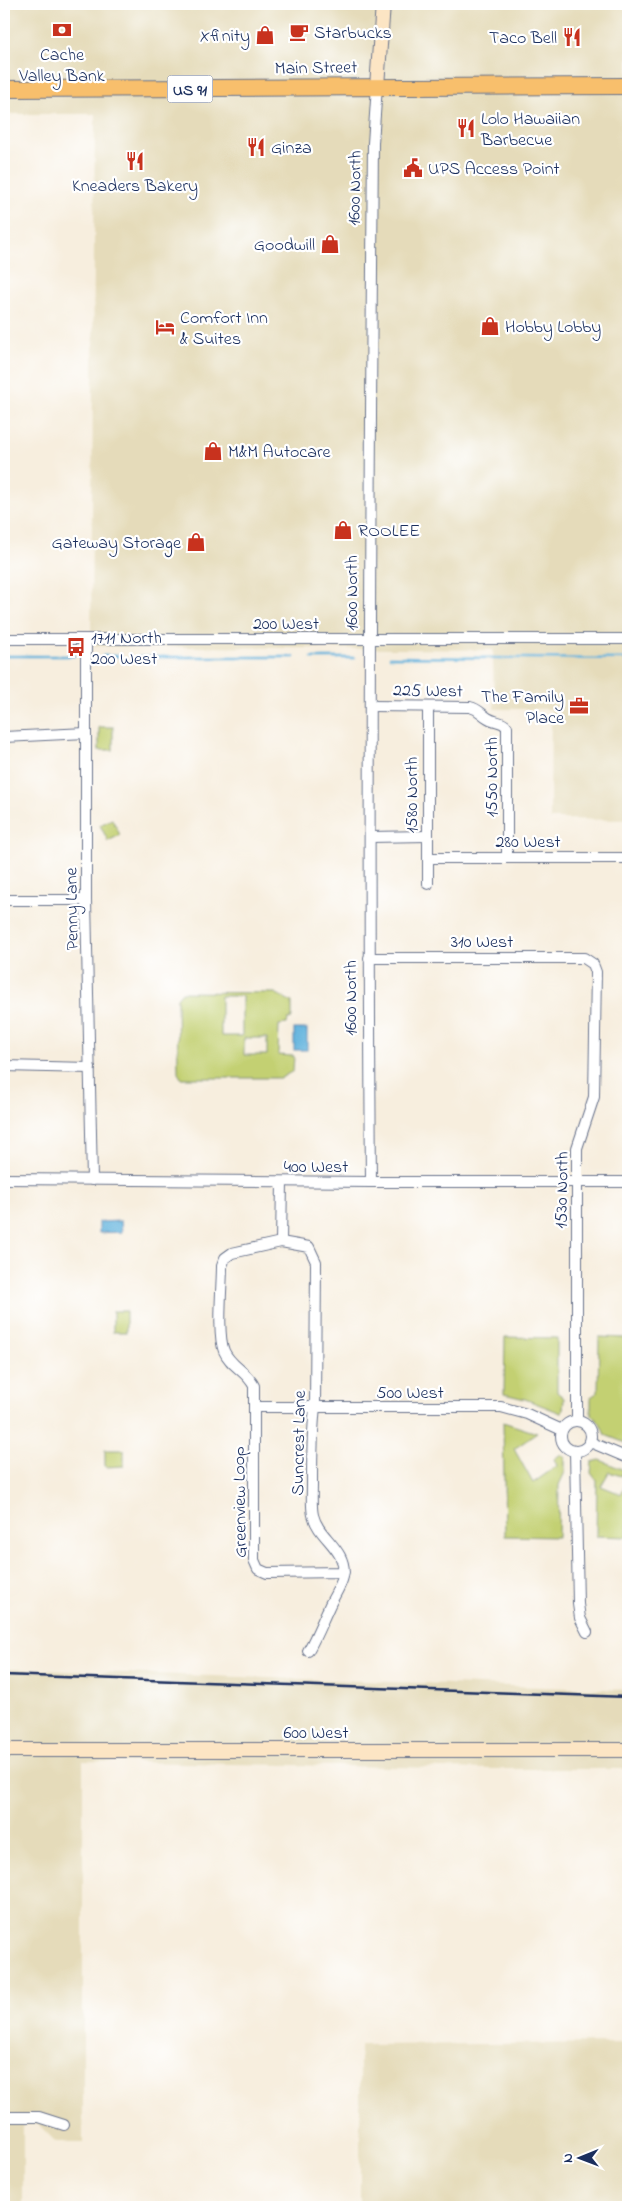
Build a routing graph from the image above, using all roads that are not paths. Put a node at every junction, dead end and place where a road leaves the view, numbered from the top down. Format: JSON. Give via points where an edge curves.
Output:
{"nodes":[{"id":1,"x":383,"y":4,"type":"edge"},
{"id":2,"x":377,"y":86,"type":"junction"},
{"id":3,"x":628,"y":86,"type":"edge"},
{"id":4,"x":4,"y":90,"type":"edge"},
{"id":5,"x":4,"y":639,"type":"edge"},
{"id":6,"x":86,"y":639,"type":"junction"},
{"id":7,"x":628,"y":639,"type":"edge"},
{"id":8,"x":369,"y":640,"type":"junction"},
{"id":9,"x":371,"y":706,"type":"junction"},
{"id":10,"x":428,"y":707,"type":"junction"},
{"id":11,"x":507,"y":727,"type":"joint"},
{"id":12,"x":86,"y":733,"type":"junction"},
{"id":13,"x":4,"y":737,"type":"edge"},
{"id":14,"x":428,"y":836,"type":"junction"},
{"id":15,"x":370,"y":837,"type":"junction"},
{"id":16,"x":507,"y":857,"type":"junction"},
{"id":17,"x":428,"y":858,"type":"junction"},
{"id":18,"x":628,"y":858,"type":"edge"},
{"id":19,"x":428,"y":884,"type":"dead end"},
{"id":20,"x":4,"y":900,"type":"edge"},
{"id":21,"x":86,"y":900,"type":"junction"},
{"id":22,"x":369,"y":958,"type":"junction"},
{"id":23,"x":593,"y":964,"type":"joint"},
{"id":24,"x":4,"y":1066,"type":"edge"},
{"id":25,"x":90,"y":1068,"type":"junction"},
{"id":26,"x":4,"y":1179,"type":"edge"},
{"id":27,"x":92,"y":1180,"type":"junction"},
{"id":28,"x":282,"y":1182,"type":"junction"},
{"id":29,"x":371,"y":1182,"type":"junction"},
{"id":30,"x":577,"y":1182,"type":"junction"},
{"id":31,"x":628,"y":1182,"type":"edge"},
{"id":32,"x":282,"y":1242,"type":"junction"},
{"id":33,"x":254,"y":1407,"type":"junction"},
{"id":34,"x":315,"y":1407,"type":"junction"},
{"id":35,"x":577,"y":1420,"type":"junction"},
{"id":36,"x":562,"y":1430,"type":"junction"},
{"id":37,"x":590,"y":1442,"type":"junction"},
{"id":38,"x":575,"y":1451,"type":"junction"},
{"id":39,"x":628,"y":1458,"type":"edge"},
{"id":40,"x":344,"y":1572,"type":"junction"},
{"id":41,"x":587,"y":1632,"type":"dead end"},
{"id":42,"x":308,"y":1651,"type":"dead end"},
{"id":43,"x":4,"y":1750,"type":"edge"},
{"id":44,"x":628,"y":1750,"type":"edge"},
{"id":45,"x":4,"y":2117,"type":"edge"},
{"id":46,"x":64,"y":2125,"type":"dead end"}],
"edges":[{"from":1,"to":2,"type":"street","name":"1600 North"},
{"from":2,"to":3,"type":"main road","name":"Main Street","number":"US 91"},
{"from":2,"to":4,"type":"main road","name":"Main Street","number":"US 91"},
{"from":2,"to":8,"type":"street","name":"1600 North","via":[[373,160]]},
{"from":5,"to":6,"type":"street","name":"200 West"},
{"from":6,"to":8,"type":"street","name":"200 West"},
{"from":6,"to":12,"type":"street","name":"Penny Lane"},
{"from":7,"to":8,"type":"street","name":"200 West"},
{"from":8,"to":9,"type":"street","name":"1600 North"},
{"from":9,"to":10,"type":"street","name":"225 West"},
{"from":9,"to":15,"type":"street","name":"1600 North"},
{"from":10,"to":11,"type":"street","name":"225 West","via":[[476,708]]},
{"from":10,"to":14,"type":"street","name":"1580 North"},
{"from":11,"to":16,"type":"street","name":"1550 North"},
{"from":12,"to":13,"type":"street"},
{"from":12,"to":21,"type":"street","name":"Penny Lane"},
{"from":14,"to":15,"type":"street"},
{"from":14,"to":17,"type":"street","name":"1580 North"},
{"from":15,"to":22,"type":"street","name":"1600 North"},
{"from":16,"to":17,"type":"street","name":"280 West"},
{"from":16,"to":18,"type":"street","name":"280 West"},
{"from":17,"to":19,"type":"street","name":"1580 North"},
{"from":20,"to":21,"type":"street"},
{"from":21,"to":25,"type":"street","name":"Penny Lane"},
{"from":22,"to":23,"type":"street","name":"310 West","via":[[584,958]]},
{"from":22,"to":29,"type":"street","name":"1600 North"},
{"from":23,"to":30,"type":"street","name":"1530 North","via":[[596,972],[594,1098],[577,1148]]},
{"from":24,"to":25,"type":"street"},
{"from":25,"to":27,"type":"street","name":"Penny Lane"},
{"from":26,"to":27,"type":"street","name":"400 West"},
{"from":27,"to":28,"type":"street","name":"400 West"},
{"from":28,"to":29,"type":"street","name":"400 West"},
{"from":28,"to":32,"type":"street"},
{"from":29,"to":30,"type":"street","name":"400 West"},
{"from":30,"to":31,"type":"street","name":"400 West"},
{"from":30,"to":35,"type":"street","name":"1530 North"},
{"from":32,"to":33,"type":"street","via":[[232,1253],[222,1266],[224,1350],[230,1361],[249,1376],[254,1386]]},
{"from":32,"to":34,"type":"street","name":"Suncrest Lane","via":[[309,1247],[316,1262]]},
{"from":33,"to":34,"type":"street","name":"500 West"},
{"from":33,"to":40,"type":"street","name":"Greenview Loop","via":[[254,1560],[258,1569],[267,1573]]},
{"from":34,"to":36,"type":"street","name":"500 West","via":[[501,1408],[527,1414]]},
{"from":34,"to":40,"type":"street","name":"Suncrest Lane","via":[[312,1513],[317,1528],[341,1558]]},
{"from":35,"to":36,"type":"street"},
{"from":35,"to":37,"type":"street","via":[[589,1428]]},
{"from":36,"to":38,"type":"street","via":[[563,1444]]},
{"from":37,"to":38,"type":"street","via":[[584,1449]]},
{"from":37,"to":39,"type":"street"},
{"from":38,"to":41,"type":"street","via":[[578,1604]]},
{"from":40,"to":42,"type":"street","via":[[340,1589]]},
{"from":43,"to":44,"type":"street","name":"600 West"},
{"from":45,"to":46,"type":"street","via":[[39,2117]]}]}
